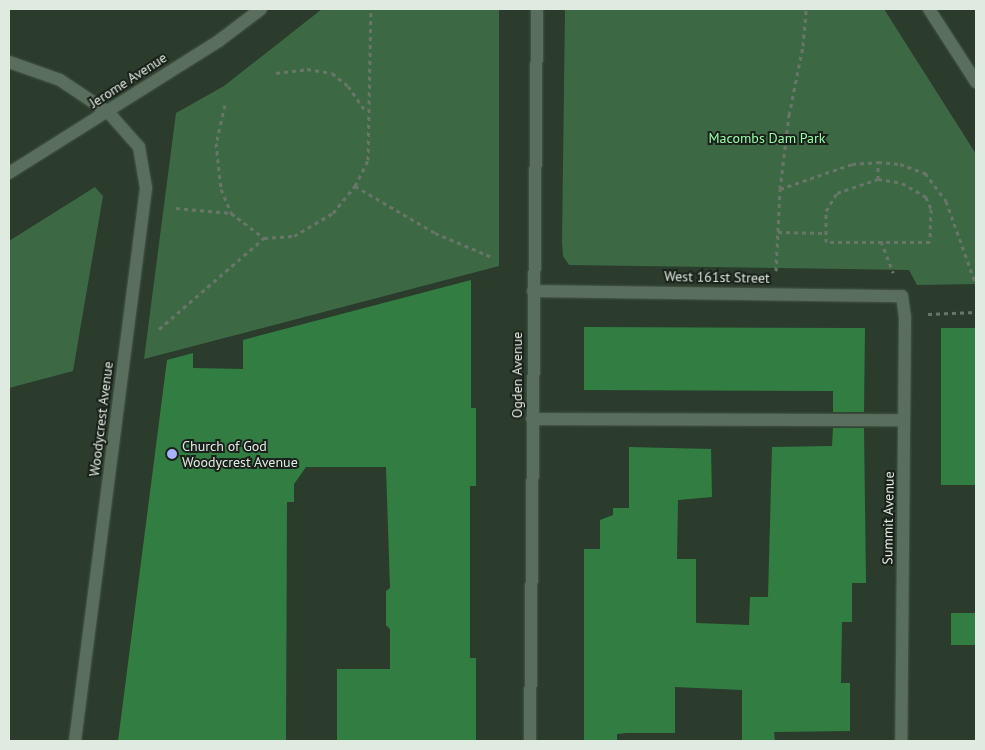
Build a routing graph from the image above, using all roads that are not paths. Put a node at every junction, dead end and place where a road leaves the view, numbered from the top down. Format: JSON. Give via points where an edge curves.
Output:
{"nodes":[{"id":1,"x":261,"y":9,"type":"edge"},
{"id":2,"x":537,"y":9,"type":"edge"},
{"id":3,"x":929,"y":9,"type":"edge"},
{"id":4,"x":9,"y":62,"type":"edge"},
{"id":5,"x":976,"y":82,"type":"edge"},
{"id":6,"x":108,"y":112,"type":"junction"},
{"id":7,"x":9,"y":173,"type":"edge"},
{"id":8,"x":533,"y":291,"type":"junction"},
{"id":9,"x":902,"y":296,"type":"joint"},
{"id":10,"x":532,"y":419,"type":"junction"},
{"id":11,"x":904,"y":420,"type":"junction"},
{"id":12,"x":75,"y":741,"type":"edge"},
{"id":13,"x":530,"y":741,"type":"edge"},
{"id":14,"x":901,"y":741,"type":"edge"}],
"edges":[{"from":1,"to":6,"type":"street","name":"Jerome Avenue","via":[[220,40]]},
{"from":2,"to":8,"type":"street","name":"Ogden Avenue"},
{"from":3,"to":5,"type":"street"},
{"from":4,"to":6,"type":"street","name":"Woodycrest Avenue","via":[[60,80]]},
{"from":6,"to":7,"type":"street","name":"Jerome Avenue"},
{"from":6,"to":12,"type":"street","name":"Woodycrest Avenue","via":[[138,147],[146,188]]},
{"from":8,"to":9,"type":"street","name":"West 161st Street"},
{"from":8,"to":10,"type":"street","name":"Ogden Avenue"},
{"from":9,"to":11,"type":"street","name":"Summit Avenue","via":[[905,317]]},
{"from":10,"to":11,"type":"street"},
{"from":10,"to":13,"type":"street","name":"Ogden Avenue"},
{"from":11,"to":14,"type":"street","name":"Summit Avenue"}]}
